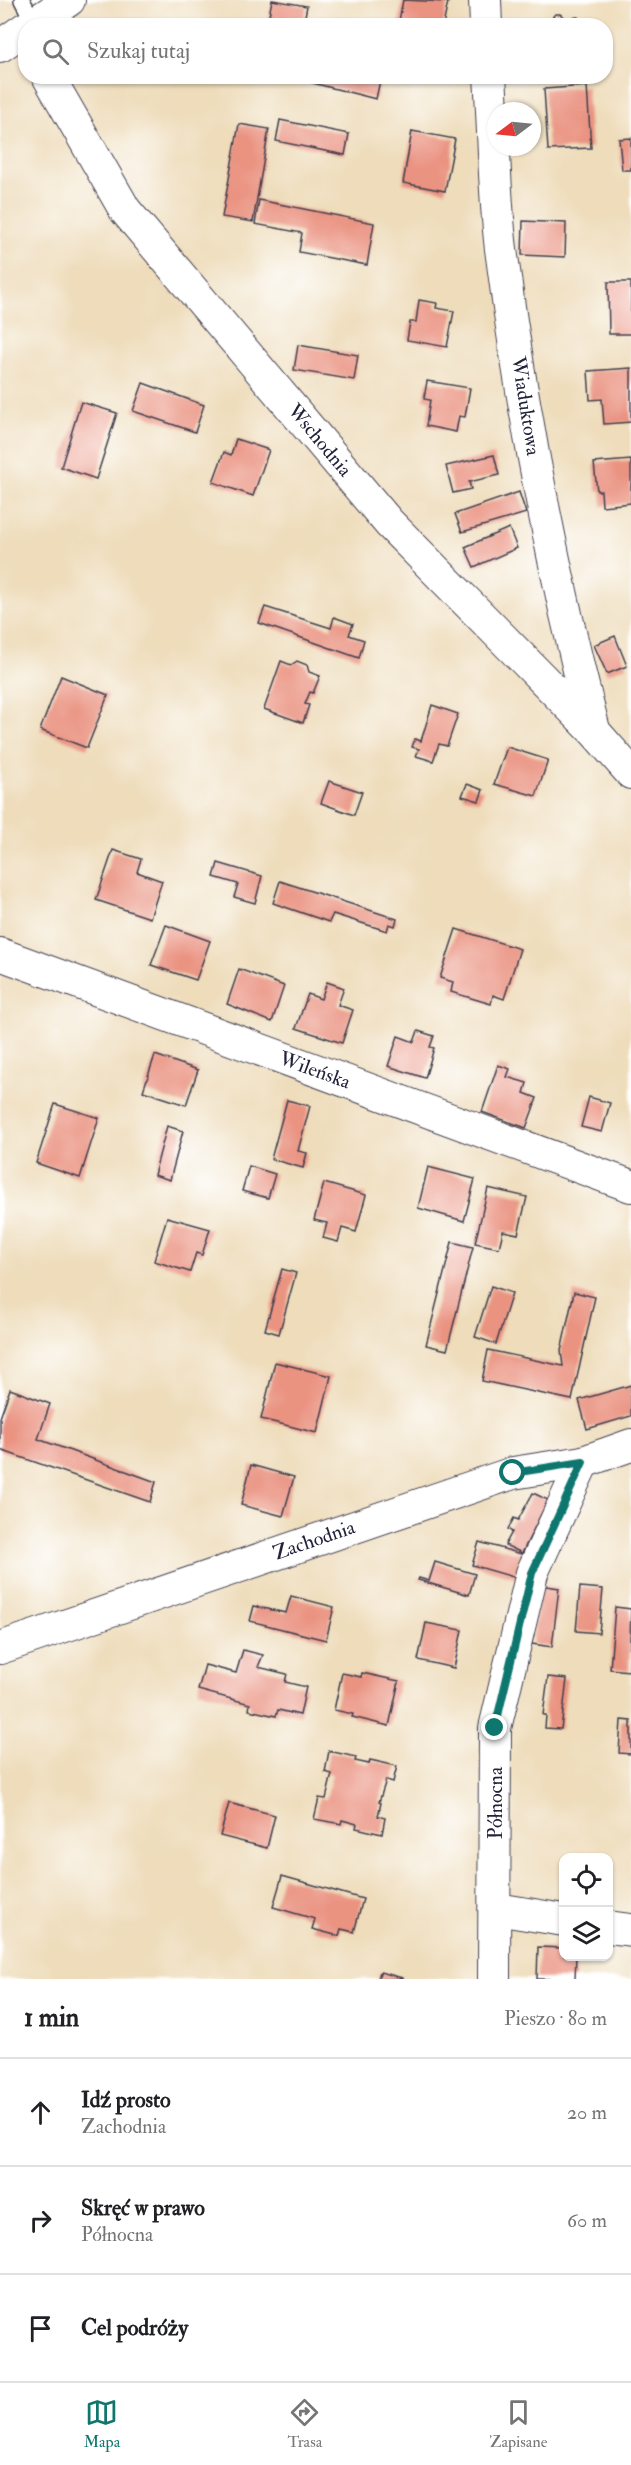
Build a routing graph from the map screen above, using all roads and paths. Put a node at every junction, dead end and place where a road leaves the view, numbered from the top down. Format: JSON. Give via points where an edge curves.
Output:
{"nodes":[{"id":1,"x":69,"y":0,"type":"edge"},
{"id":2,"x":485,"y":0,"type":"edge"},
{"id":3,"x":38,"y":18,"type":"edge"},
{"id":4,"x":486,"y":18,"type":"edge"},
{"id":5,"x":53,"y":84,"type":"edge"},
{"id":6,"x":491,"y":84,"type":"edge"},
{"id":7,"x":594,"y":731,"type":"junction"},
{"id":8,"x":631,"y":773,"type":"edge"},
{"id":9,"x":0,"y":954,"type":"edge"},
{"id":10,"x":631,"y":1186,"type":"edge"},
{"id":11,"x":631,"y":1445,"type":"edge"},
{"id":12,"x":583,"y":1462,"type":"junction"},
{"id":13,"x":0,"y":1648,"type":"edge"},
{"id":14,"x":496,"y":1910,"type":"junction"},
{"id":15,"x":559,"y":1919,"type":"edge"},
{"id":16,"x":613,"y":1928,"type":"edge"},
{"id":17,"x":631,"y":1930,"type":"edge"},
{"id":18,"x":494,"y":1979,"type":"edge"}],
"edges":[{"from":1,"to":3,"type":"street"},
{"from":2,"to":4,"type":"street"},
{"from":5,"to":7,"type":"street","name":"Wschodnia","via":[[125,210],[389,523]]},
{"from":6,"to":7,"type":"street","name":"Wiaduktowa","via":[[501,247],[535,465],[564,612]]},
{"from":7,"to":8,"type":"street","name":"Wschodnia"},
{"from":9,"to":10,"type":"street","name":"Wileńska"},
{"from":11,"to":12,"type":"street","name":"Zachodnia"},
{"from":12,"to":13,"type":"street","name":"Zachodnia","via":[[513,1473]]},
{"from":12,"to":14,"type":"street","name":"Północna","via":[[532,1573],[495,1728]]},
{"from":14,"to":15,"type":"street"},
{"from":14,"to":18,"type":"street","name":"Północna"},
{"from":16,"to":17,"type":"street"}]}
